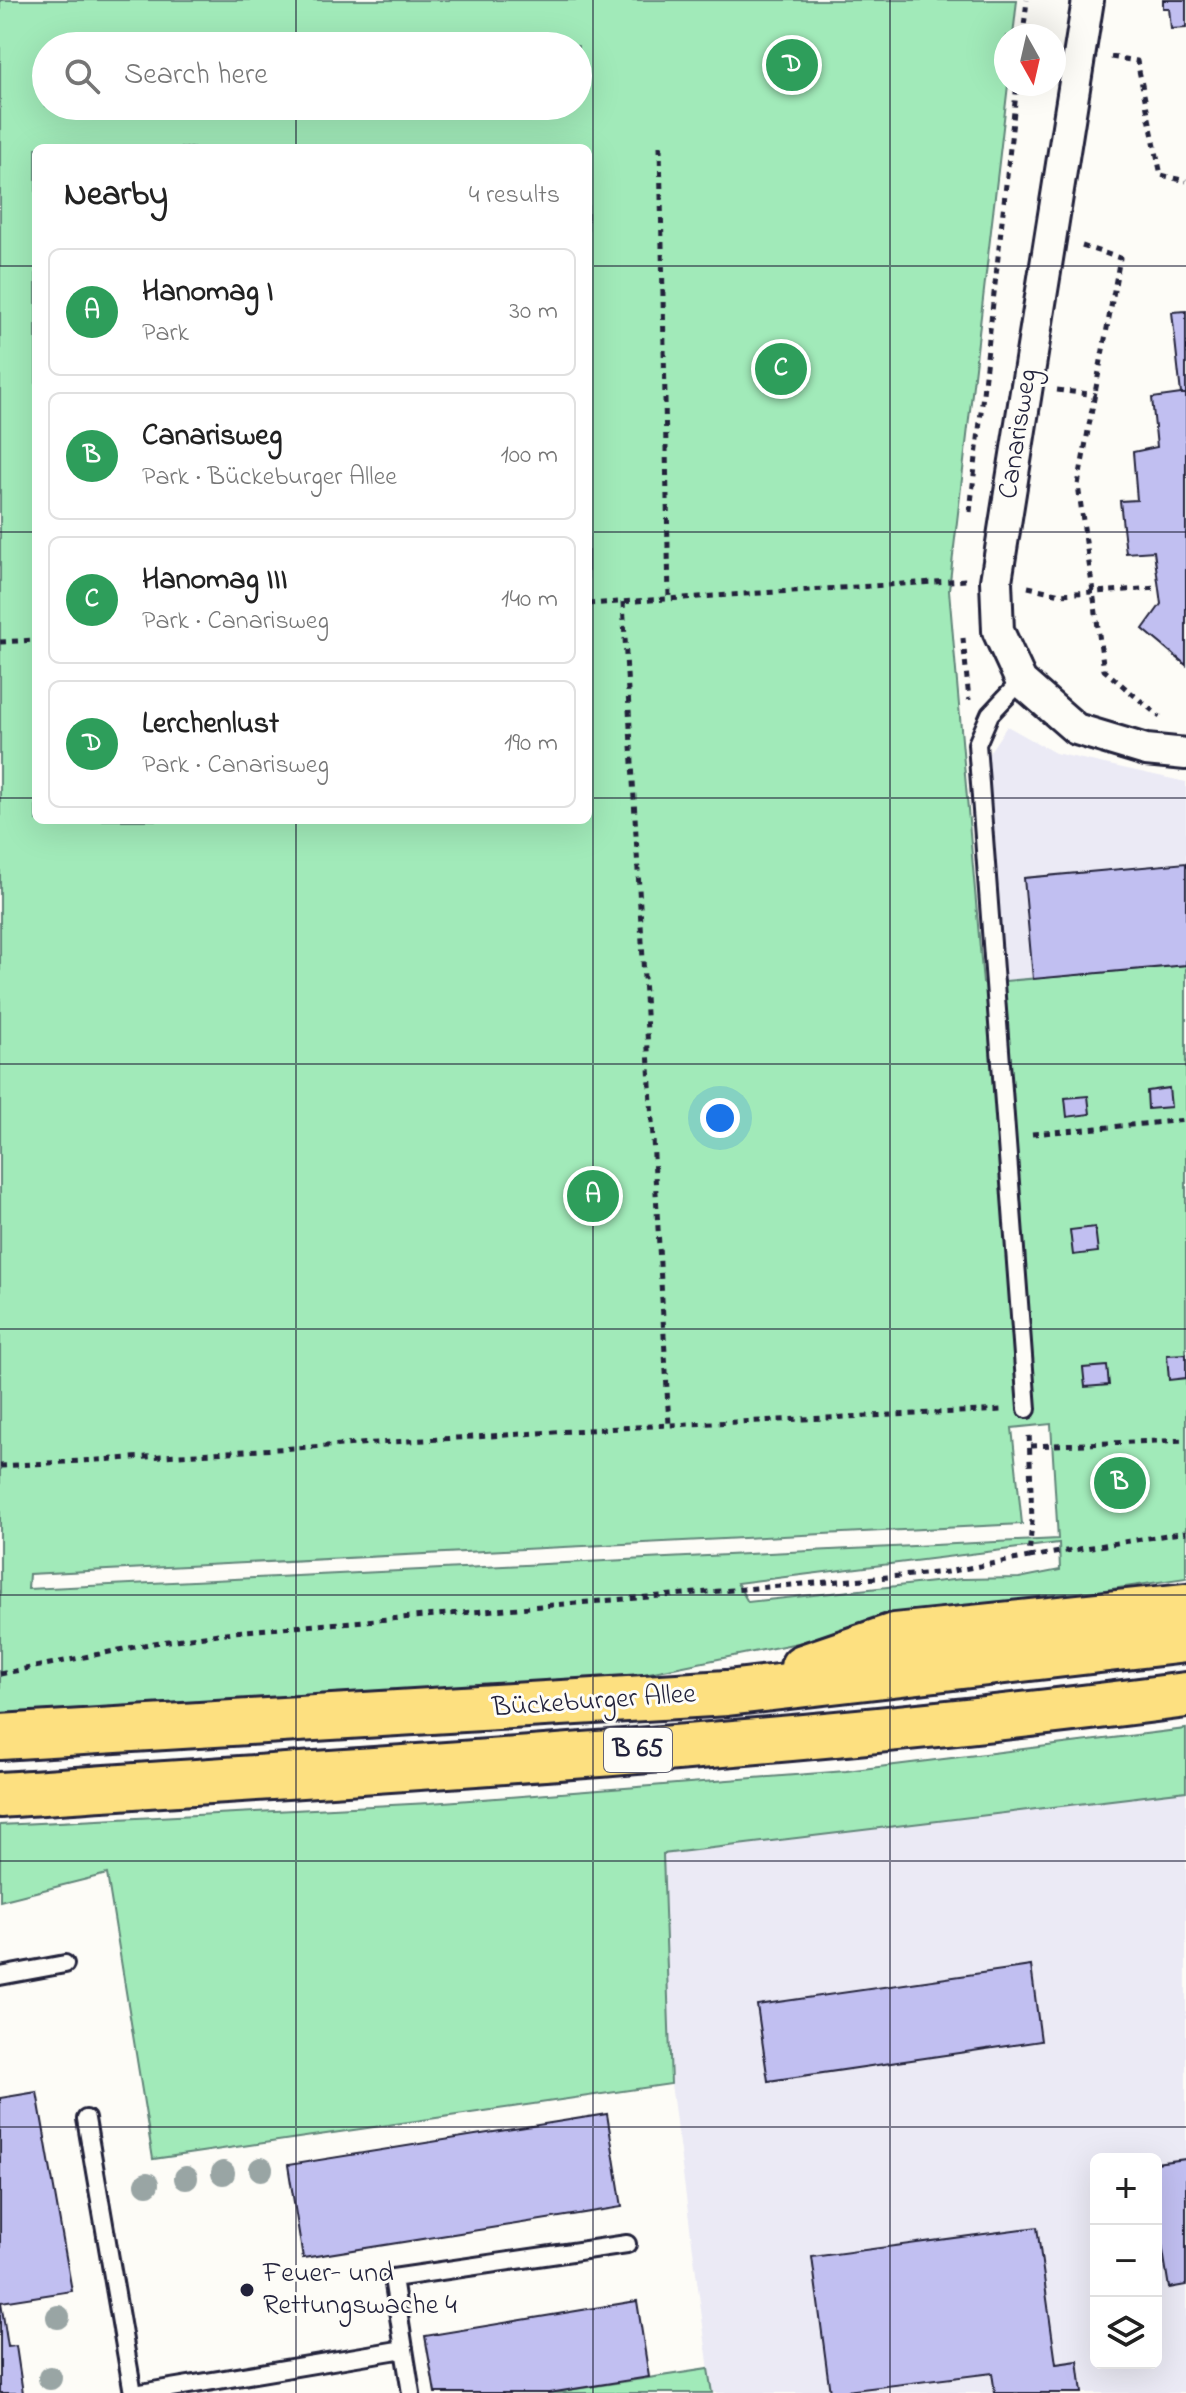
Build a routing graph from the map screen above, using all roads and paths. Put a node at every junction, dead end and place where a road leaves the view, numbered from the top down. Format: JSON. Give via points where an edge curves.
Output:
{"nodes":[{"id":1,"x":1027,"y":0,"type":"edge"},
{"id":2,"x":1088,"y":0,"type":"edge"},
{"id":3,"x":1024,"y":24,"type":"edge"},
{"id":4,"x":1079,"y":52,"type":"junction"},
{"id":5,"x":1016,"y":96,"type":"edge"},
{"id":6,"x":660,"y":146,"type":"dead end"},
{"id":7,"x":1186,"y":181,"type":"edge"},
{"id":8,"x":1050,"y":239,"type":"junction"},
{"id":9,"x":969,"y":518,"type":"dead end"},
{"id":10,"x":964,"y":564,"type":"dead end"},
{"id":11,"x":962,"y":580,"type":"junction"},
{"id":12,"x":996,"y":581,"type":"junction"},
{"id":13,"x":1158,"y":588,"type":"dead end"},
{"id":14,"x":1093,"y":592,"type":"junction"},
{"id":15,"x":962,"y":593,"type":"dead end"},
{"id":16,"x":669,"y":599,"type":"junction"},
{"id":17,"x":623,"y":602,"type":"junction"},
{"id":18,"x":592,"y":604,"type":"edge"},
{"id":19,"x":963,"y":634,"type":"dead end"},
{"id":20,"x":32,"y":640,"type":"edge"},
{"id":21,"x":0,"y":642,"type":"edge"},
{"id":22,"x":1021,"y":681,"type":"junction"},
{"id":23,"x":1163,"y":720,"type":"dead end"},
{"id":24,"x":977,"y":744,"type":"junction"},
{"id":25,"x":1186,"y":754,"type":"edge"},
{"id":26,"x":1186,"y":1120,"type":"edge"},
{"id":27,"x":1007,"y":1136,"type":"junction"},
{"id":28,"x":1027,"y":1409,"type":"junction"},
{"id":29,"x":669,"y":1425,"type":"junction"},
{"id":30,"x":1186,"y":1440,"type":"edge"},
{"id":31,"x":1031,"y":1446,"type":"junction"},
{"id":32,"x":0,"y":1466,"type":"edge"},
{"id":33,"x":1186,"y":1532,"type":"edge"},
{"id":34,"x":1029,"y":1557,"type":"junction"},
{"id":35,"x":1186,"y":1606,"type":"edge"},
{"id":36,"x":1186,"y":1640,"type":"edge"},
{"id":37,"x":0,"y":1674,"type":"edge"},
{"id":38,"x":727,"y":1693,"type":"junction"},
{"id":39,"x":1186,"y":1695,"type":"edge"},
{"id":40,"x":0,"y":1737,"type":"edge"},
{"id":41,"x":0,"y":1795,"type":"edge"},
{"id":42,"x":65,"y":1964,"type":"dead end"},
{"id":43,"x":0,"y":1976,"type":"edge"},
{"id":44,"x":86,"y":2119,"type":"dead end"},
{"id":45,"x":627,"y":2244,"type":"dead end"},
{"id":46,"x":404,"y":2349,"type":"junction"},
{"id":47,"x":133,"y":2393,"type":"edge"},
{"id":48,"x":141,"y":2393,"type":"edge"},
{"id":49,"x":411,"y":2393,"type":"edge"}],
"edges":[{"from":1,"to":3,"type":"path"},
{"from":2,"to":4,"type":"street","name":"Canarisweg"},
{"from":4,"to":7,"type":"path","via":[[1137,61],[1161,175]]},
{"from":4,"to":8,"type":"street","name":"Canarisweg"},
{"from":5,"to":9,"type":"path"},
{"from":6,"to":16,"type":"path"},
{"from":8,"to":12,"type":"street","name":"Canarisweg"},
{"from":8,"to":14,"type":"path","via":[[1120,258],[1078,485]]},
{"from":10,"to":11,"type":"path"},
{"from":11,"to":12,"type":"path"},
{"from":11,"to":15,"type":"path"},
{"from":11,"to":16,"type":"path"},
{"from":12,"to":14,"type":"path","via":[[1061,594]]},
{"from":12,"to":22,"type":"street","name":"Canarisweg","via":[[998,631]]},
{"from":13,"to":14,"type":"path"},
{"from":14,"to":23,"type":"path","via":[[1104,670]]},
{"from":16,"to":17,"type":"path"},
{"from":17,"to":18,"type":"path"},
{"from":17,"to":29,"type":"path"},
{"from":19,"to":24,"type":"path"},
{"from":20,"to":21,"type":"path"},
{"from":22,"to":24,"type":"lane","via":[[990,714]]},
{"from":22,"to":25,"type":"street","name":"Canarisweg","via":[[1076,729],[1146,750]]},
{"from":24,"to":27,"type":"lane"},
{"from":26,"to":27,"type":"path"},
{"from":27,"to":28,"type":"lane"},
{"from":28,"to":29,"type":"path"},
{"from":28,"to":31,"type":"path"},
{"from":29,"to":32,"type":"path"},
{"from":30,"to":31,"type":"path"},
{"from":31,"to":34,"type":"path"},
{"from":33,"to":34,"type":"path"},
{"from":34,"to":37,"type":"path","via":[[916,1575],[233,1632]]},
{"from":35,"to":38,"type":"highway","via":[[894,1636]]},
{"from":36,"to":38,"type":"highway","name":"Bückeburger Allee","number":"B 65"},
{"from":38,"to":40,"type":"highway","name":"Bückeburger Allee","number":"B 65"},
{"from":39,"to":41,"type":"highway","name":"Bückeburger Allee","number":"B 65","via":[[1040,1714],[604,1754]]},
{"from":42,"to":43,"type":"lane"},
{"from":44,"to":47,"type":"lane"},
{"from":45,"to":46,"type":"lane","via":[[393,2278]]},
{"from":46,"to":48,"type":"lane"},
{"from":46,"to":49,"type":"lane"}]}
